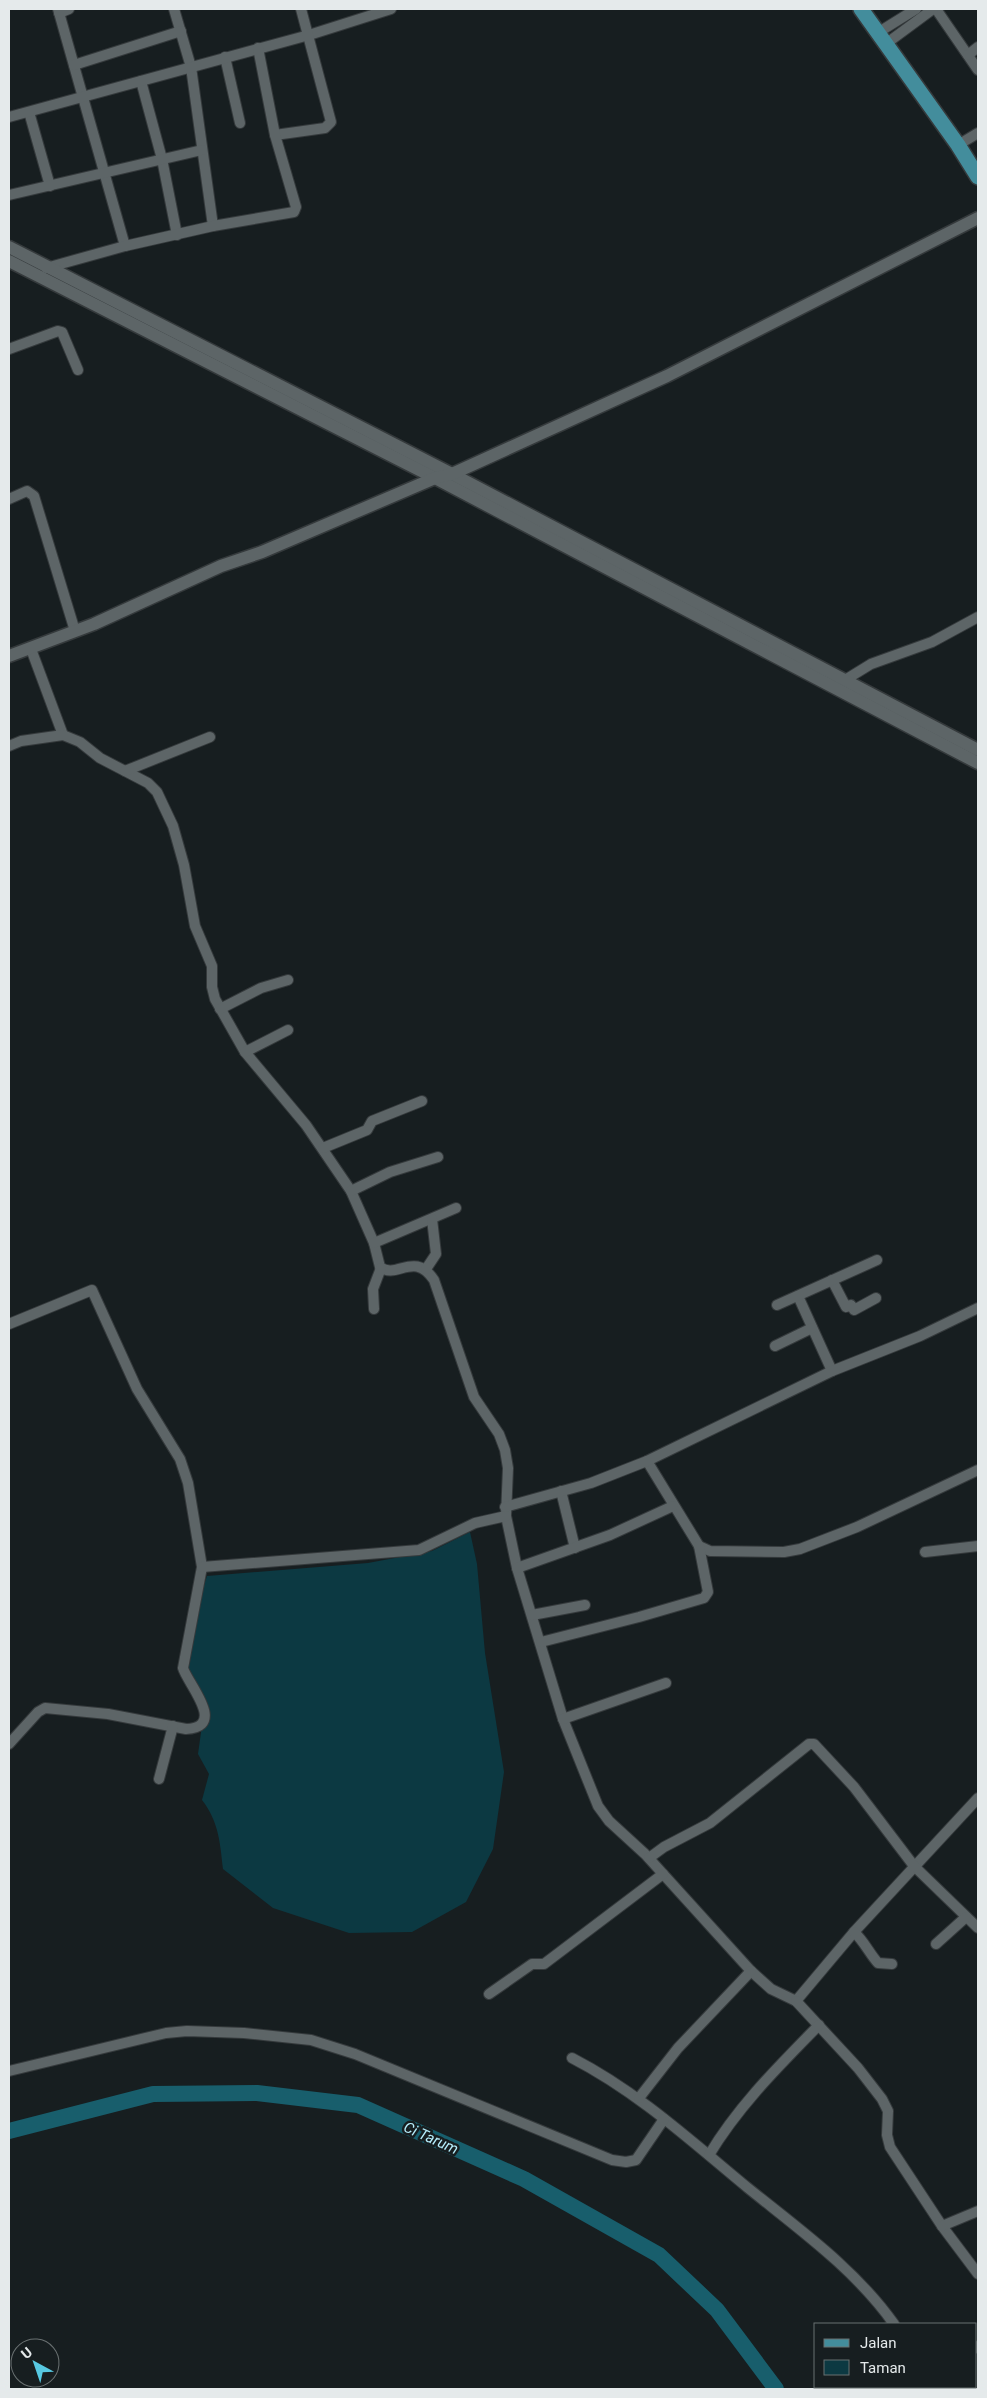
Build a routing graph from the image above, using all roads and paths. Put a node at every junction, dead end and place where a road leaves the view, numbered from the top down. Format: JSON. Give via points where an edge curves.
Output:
{"nodes":[{"id":1,"x":174,"y":9,"type":"edge"},
{"id":2,"x":301,"y":9,"type":"edge"},
{"id":3,"x":391,"y":9,"type":"edge"},
{"id":4,"x":861,"y":9,"type":"edge"},
{"id":5,"x":916,"y":9,"type":"edge"},
{"id":6,"x":934,"y":9,"type":"edge"},
{"id":7,"x":62,"y":10,"type":"edge"},
{"id":8,"x":181,"y":31,"type":"junction"},
{"id":9,"x":309,"y":35,"type":"junction"},
{"id":10,"x":883,"y":38,"type":"junction"},
{"id":11,"x":978,"y":47,"type":"edge"},
{"id":12,"x":258,"y":48,"type":"junction"},
{"id":13,"x":968,"y":55,"type":"junction"},
{"id":14,"x":225,"y":57,"type":"junction"},
{"id":15,"x":74,"y":65,"type":"junction"},
{"id":16,"x":191,"y":67,"type":"junction"},
{"id":17,"x":978,"y":70,"type":"edge"},
{"id":18,"x":141,"y":81,"type":"junction"},
{"id":19,"x":81,"y":98,"type":"junction"},
{"id":20,"x":29,"y":112,"type":"junction"},
{"id":21,"x":9,"y":117,"type":"edge"},
{"id":22,"x":240,"y":123,"type":"dead end"},
{"id":23,"x":978,"y":133,"type":"edge"},
{"id":24,"x":275,"y":135,"type":"junction"},
{"id":25,"x":958,"y":145,"type":"junction"},
{"id":26,"x":202,"y":150,"type":"junction"},
{"id":27,"x":162,"y":159,"type":"junction"},
{"id":28,"x":104,"y":173,"type":"junction"},
{"id":29,"x":978,"y":177,"type":"edge"},
{"id":30,"x":50,"y":186,"type":"junction"},
{"id":31,"x":9,"y":195,"type":"edge"},
{"id":32,"x":978,"y":218,"type":"edge"},
{"id":33,"x":213,"y":226,"type":"junction"},
{"id":34,"x":177,"y":235,"type":"junction"},
{"id":35,"x":125,"y":246,"type":"junction"},
{"id":36,"x":9,"y":247,"type":"edge"},
{"id":37,"x":9,"y":261,"type":"edge"},
{"id":38,"x":48,"y":267,"type":"junction"},
{"id":39,"x":30,"y":272,"type":"junction"},
{"id":40,"x":9,"y":349,"type":"edge"},
{"id":41,"x":78,"y":370,"type":"dead end"},
{"id":42,"x":452,"y":474,"type":"junction"},
{"id":43,"x":435,"y":478,"type":"junction"},
{"id":44,"x":9,"y":499,"type":"edge"},
{"id":45,"x":978,"y":617,"type":"edge"},
{"id":46,"x":75,"y":631,"type":"junction"},
{"id":47,"x":31,"y":649,"type":"junction"},
{"id":48,"x":9,"y":656,"type":"edge"},
{"id":49,"x":845,"y":680,"type":"junction"},
{"id":50,"x":63,"y":735,"type":"junction"},
{"id":51,"x":210,"y":737,"type":"dead end"},
{"id":52,"x":9,"y":746,"type":"edge"},
{"id":53,"x":978,"y":750,"type":"edge"},
{"id":54,"x":978,"y":763,"type":"edge"},
{"id":55,"x":125,"y":771,"type":"junction"},
{"id":56,"x":288,"y":980,"type":"dead end"},
{"id":57,"x":220,"y":1009,"type":"junction"},
{"id":58,"x":288,"y":1030,"type":"dead end"},
{"id":59,"x":245,"y":1052,"type":"junction"},
{"id":60,"x":422,"y":1101,"type":"dead end"},
{"id":61,"x":323,"y":1148,"type":"junction"},
{"id":62,"x":438,"y":1157,"type":"dead end"},
{"id":63,"x":351,"y":1191,"type":"junction"},
{"id":64,"x":456,"y":1208,"type":"dead end"},
{"id":65,"x":432,"y":1219,"type":"junction"},
{"id":66,"x":374,"y":1243,"type":"junction"},
{"id":67,"x":877,"y":1260,"type":"dead end"},
{"id":68,"x":381,"y":1268,"type":"junction"},
{"id":69,"x":426,"y":1269,"type":"junction"},
{"id":70,"x":832,"y":1280,"type":"junction"},
{"id":71,"x":798,"y":1296,"type":"junction"},
{"id":72,"x":876,"y":1298,"type":"dead end"},
{"id":73,"x":777,"y":1305,"type":"dead end"},
{"id":74,"x":374,"y":1308,"type":"dead end"},
{"id":75,"x":978,"y":1308,"type":"edge"},
{"id":76,"x":9,"y":1324,"type":"edge"},
{"id":77,"x":812,"y":1328,"type":"junction"},
{"id":78,"x":775,"y":1346,"type":"dead end"},
{"id":79,"x":832,"y":1371,"type":"junction"},
{"id":80,"x":647,"y":1461,"type":"junction"},
{"id":81,"x":978,"y":1470,"type":"edge"},
{"id":82,"x":561,"y":1491,"type":"junction"},
{"id":83,"x":673,"y":1506,"type":"junction"},
{"id":84,"x":506,"y":1511,"type":"junction"},
{"id":85,"x":699,"y":1546,"type":"junction"},
{"id":86,"x":978,"y":1546,"type":"edge"},
{"id":87,"x":575,"y":1548,"type":"junction"},
{"id":88,"x":925,"y":1552,"type":"dead end"},
{"id":89,"x":202,"y":1567,"type":"junction"},
{"id":90,"x":517,"y":1568,"type":"junction"},
{"id":91,"x":585,"y":1605,"type":"dead end"},
{"id":92,"x":532,"y":1615,"type":"junction"},
{"id":93,"x":541,"y":1642,"type":"junction"},
{"id":94,"x":666,"y":1683,"type":"dead end"},
{"id":95,"x":562,"y":1719,"type":"junction"},
{"id":96,"x":173,"y":1726,"type":"junction"},
{"id":97,"x":9,"y":1744,"type":"edge"},
{"id":98,"x":159,"y":1779,"type":"dead end"},
{"id":99,"x":978,"y":1798,"type":"edge"},
{"id":100,"x":649,"y":1858,"type":"junction"},
{"id":101,"x":914,"y":1866,"type":"junction"},
{"id":102,"x":663,"y":1874,"type":"junction"},
{"id":103,"x":966,"y":1916,"type":"junction"},
{"id":104,"x":978,"y":1928,"type":"edge"},
{"id":105,"x":854,"y":1932,"type":"junction"},
{"id":106,"x":936,"y":1944,"type":"dead end"},
{"id":107,"x":892,"y":1964,"type":"dead end"},
{"id":108,"x":751,"y":1971,"type":"junction"},
{"id":109,"x":489,"y":1994,"type":"dead end"},
{"id":110,"x":796,"y":2001,"type":"junction"},
{"id":111,"x":819,"y":2026,"type":"junction"},
{"id":112,"x":572,"y":2058,"type":"dead end"},
{"id":113,"x":9,"y":2071,"type":"edge"},
{"id":114,"x":639,"y":2098,"type":"junction"},
{"id":115,"x":664,"y":2119,"type":"junction"},
{"id":116,"x":709,"y":2154,"type":"junction"},
{"id":117,"x":978,"y":2211,"type":"edge"},
{"id":118,"x":942,"y":2226,"type":"junction"},
{"id":119,"x":978,"y":2274,"type":"edge"},
{"id":120,"x":893,"y":2323,"type":"edge"}],
"edges":[{"from":1,"to":8,"type":"street"},
{"from":2,"to":9,"type":"street"},
{"from":3,"to":9,"type":"street"},
{"from":4,"to":10,"type":"main road"},
{"from":5,"to":10,"type":"street"},
{"from":6,"to":10,"type":"street"},
{"from":6,"to":13,"type":"street"},
{"from":7,"to":15,"type":"street"},
{"from":8,"to":15,"type":"street"},
{"from":8,"to":16,"type":"street"},
{"from":9,"to":12,"type":"street"},
{"from":9,"to":24,"type":"street","via":[[331,122],[324,128]]},
{"from":10,"to":25,"type":"main road"},
{"from":11,"to":13,"type":"street"},
{"from":12,"to":14,"type":"street"},
{"from":12,"to":24,"type":"street"},
{"from":13,"to":17,"type":"street"},
{"from":14,"to":16,"type":"street"},
{"from":14,"to":22,"type":"street"},
{"from":15,"to":19,"type":"street"},
{"from":16,"to":18,"type":"street"},
{"from":16,"to":26,"type":"street"},
{"from":18,"to":19,"type":"street"},
{"from":18,"to":27,"type":"street"},
{"from":19,"to":20,"type":"street"},
{"from":19,"to":28,"type":"street"},
{"from":20,"to":21,"type":"street"},
{"from":20,"to":30,"type":"street"},
{"from":23,"to":25,"type":"street"},
{"from":24,"to":33,"type":"street","via":[[291,185],[294,212]]},
{"from":25,"to":29,"type":"main road"},
{"from":26,"to":27,"type":"street"},
{"from":26,"to":33,"type":"street"},
{"from":27,"to":28,"type":"street"},
{"from":27,"to":34,"type":"street"},
{"from":28,"to":30,"type":"street"},
{"from":28,"to":35,"type":"street"},
{"from":30,"to":31,"type":"street"},
{"from":32,"to":42,"type":"street","via":[[667,376]]},
{"from":33,"to":34,"type":"street"},
{"from":34,"to":35,"type":"street"},
{"from":35,"to":38,"type":"street"},
{"from":36,"to":38,"type":"street"},
{"from":37,"to":39,"type":"street"},
{"from":38,"to":39,"type":"street"},
{"from":38,"to":42,"type":"street"},
{"from":39,"to":43,"type":"street"},
{"from":40,"to":41,"type":"street","via":[[62,332]]},
{"from":42,"to":43,"type":"street"},
{"from":42,"to":49,"type":"street"},
{"from":43,"to":46,"type":"street","via":[[262,552],[220,566]]},
{"from":43,"to":54,"type":"street"},
{"from":44,"to":46,"type":"street","via":[[27,491],[34,496]]},
{"from":45,"to":49,"type":"street","via":[[932,642],[871,664]]},
{"from":46,"to":47,"type":"street"},
{"from":47,"to":48,"type":"street"},
{"from":47,"to":50,"type":"street"},
{"from":49,"to":53,"type":"street"},
{"from":50,"to":52,"type":"street","via":[[21,741]]},
{"from":50,"to":55,"type":"street"},
{"from":51,"to":55,"type":"street"},
{"from":55,"to":57,"type":"street","via":[[154,788],[173,826],[195,926],[211,960],[212,987]]},
{"from":56,"to":57,"type":"street","via":[[261,988]]},
{"from":57,"to":59,"type":"street"},
{"from":58,"to":59,"type":"street"},
{"from":59,"to":61,"type":"street"},
{"from":60,"to":61,"type":"street","via":[[372,1121],[367,1130]]},
{"from":61,"to":63,"type":"street"},
{"from":62,"to":63,"type":"street","via":[[390,1172]]},
{"from":63,"to":66,"type":"street"},
{"from":64,"to":65,"type":"street"},
{"from":65,"to":66,"type":"street"},
{"from":65,"to":69,"type":"street","via":[[436,1254]]},
{"from":66,"to":68,"type":"street"},
{"from":67,"to":70,"type":"street"},
{"from":68,"to":69,"type":"street","via":[[416,1266]]},
{"from":68,"to":74,"type":"street","via":[[373,1289]]},
{"from":69,"to":84,"type":"street","via":[[441,1294],[474,1397],[499,1434],[505,1450],[508,1468]]},
{"from":70,"to":71,"type":"street"},
{"from":70,"to":72,"type":"street","via":[[846,1308],[851,1305],[854,1310]]},
{"from":71,"to":73,"type":"street"},
{"from":71,"to":77,"type":"street"},
{"from":75,"to":79,"type":"street","via":[[920,1336]]},
{"from":76,"to":89,"type":"street","via":[[92,1290],[137,1389],[185,1472]]},
{"from":77,"to":78,"type":"street"},
{"from":77,"to":79,"type":"street"},
{"from":79,"to":80,"type":"street"},
{"from":80,"to":82,"type":"street"},
{"from":80,"to":83,"type":"street"},
{"from":81,"to":85,"type":"street","via":[[865,1523],[800,1549],[784,1552],[710,1551]]},
{"from":82,"to":84,"type":"street"},
{"from":82,"to":87,"type":"street"},
{"from":83,"to":85,"type":"street"},
{"from":83,"to":87,"type":"street"},
{"from":84,"to":89,"type":"street","via":[[420,1550]]},
{"from":84,"to":90,"type":"street"},
{"from":85,"to":93,"type":"street","via":[[708,1592],[704,1598]]},
{"from":86,"to":88,"type":"street"},
{"from":87,"to":90,"type":"street"},
{"from":89,"to":96,"type":"street","via":[[183,1668],[205,1712],[201,1724],[195,1729]]},
{"from":90,"to":92,"type":"street"},
{"from":91,"to":92,"type":"street"},
{"from":92,"to":93,"type":"street"},
{"from":93,"to":95,"type":"street"},
{"from":94,"to":95,"type":"street"},
{"from":95,"to":100,"type":"street","via":[[598,1806],[609,1821]]},
{"from":96,"to":97,"type":"street","via":[[50,1707],[38,1712]]},
{"from":96,"to":98,"type":"street"},
{"from":99,"to":101,"type":"street"},
{"from":100,"to":101,"type":"street","via":[[710,1823],[812,1743],[854,1787]]},
{"from":100,"to":102,"type":"street"},
{"from":101,"to":103,"type":"street"},
{"from":101,"to":105,"type":"street"},
{"from":102,"to":108,"type":"street"},
{"from":102,"to":109,"type":"street","via":[[544,1964],[532,1964]]},
{"from":103,"to":104,"type":"street"},
{"from":103,"to":106,"type":"street"},
{"from":105,"to":107,"type":"street","via":[[878,1963]]},
{"from":105,"to":110,"type":"street"},
{"from":108,"to":110,"type":"street","via":[[771,1989]]},
{"from":108,"to":114,"type":"street","via":[[678,2048]]},
{"from":110,"to":111,"type":"street"},
{"from":111,"to":116,"type":"street","via":[[755,2091]]},
{"from":111,"to":118,"type":"street","via":[[882,2100],[888,2111],[888,2142]]},
{"from":112,"to":114,"type":"street"},
{"from":113,"to":115,"type":"street","via":[[166,2033],[244,2033],[298,2037],[355,2054],[612,2160],[636,2160]]},
{"from":114,"to":115,"type":"street"},
{"from":115,"to":116,"type":"street"},
{"from":116,"to":120,"type":"street","via":[[831,2254]]},
{"from":117,"to":118,"type":"street"},
{"from":118,"to":119,"type":"street"}]}
